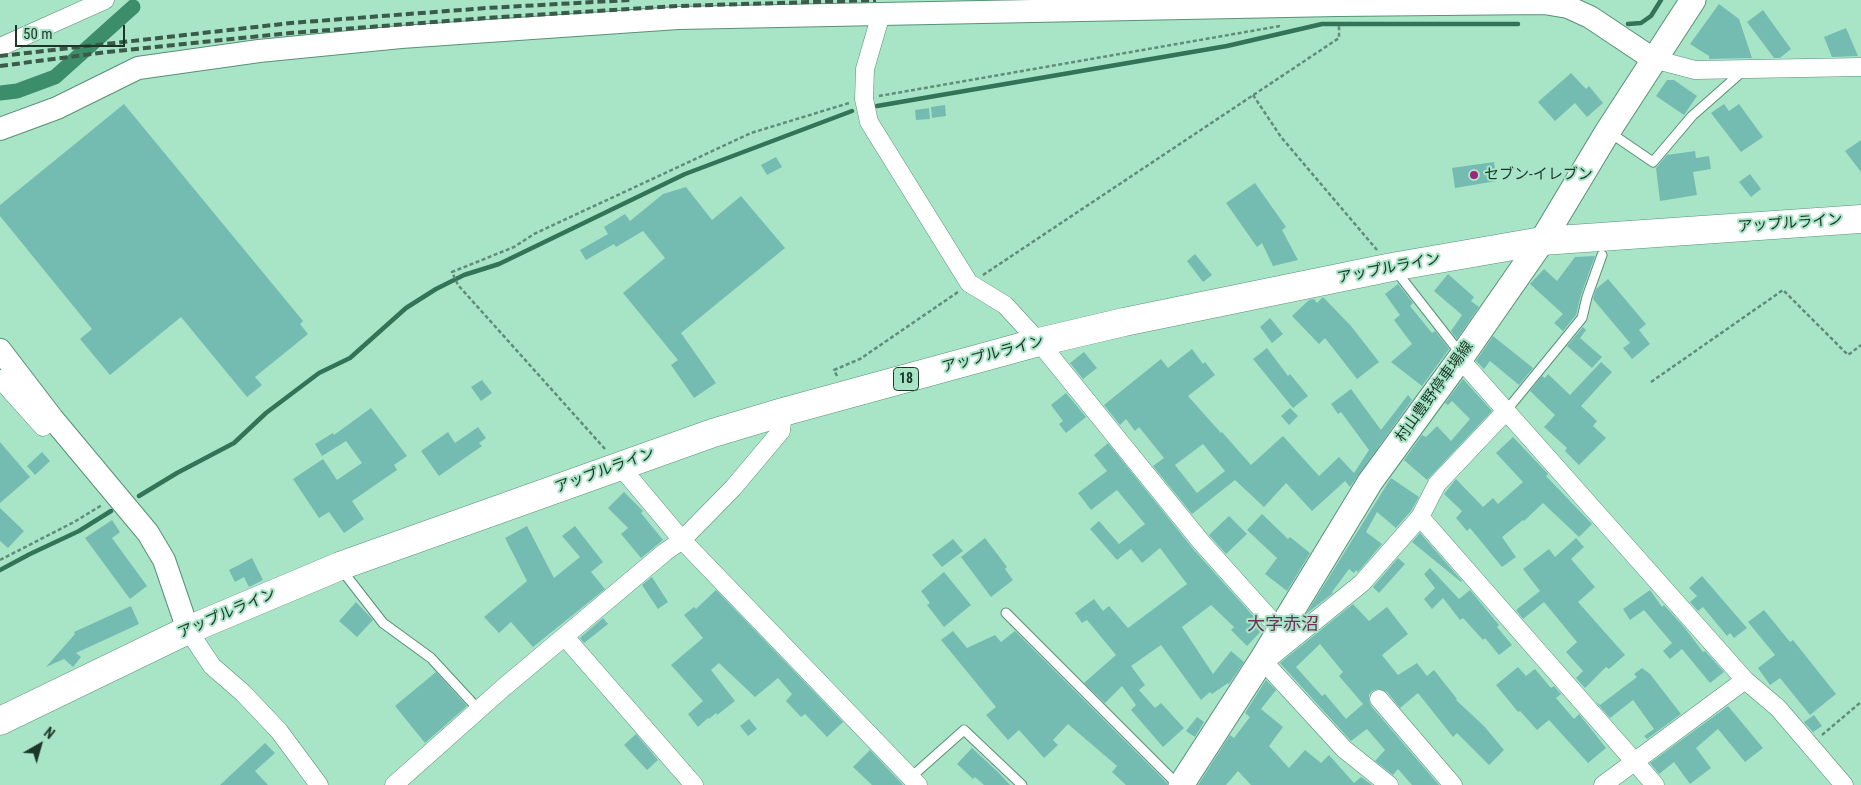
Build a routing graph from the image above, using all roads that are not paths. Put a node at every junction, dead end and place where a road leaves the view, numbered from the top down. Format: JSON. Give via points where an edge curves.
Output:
{"nodes":[{"id":1,"x":105,"y":0,"type":"edge"},
{"id":2,"x":1692,"y":0,"type":"edge"},
{"id":3,"x":881,"y":14,"type":"junction"},
{"id":4,"x":0,"y":47,"type":"edge"},
{"id":5,"x":1653,"y":59,"type":"junction"},
{"id":6,"x":1861,"y":67,"type":"edge"},
{"id":7,"x":1743,"y":70,"type":"junction"},
{"id":8,"x":0,"y":129,"type":"edge"},
{"id":9,"x":1608,"y":131,"type":"junction"},
{"id":10,"x":1861,"y":219,"type":"edge"},
{"id":11,"x":1542,"y":240,"type":"junction"},
{"id":12,"x":1602,"y":256,"type":"dead end"},
{"id":13,"x":1392,"y":267,"type":"junction"},
{"id":14,"x":1039,"y":342,"type":"junction"},
{"id":15,"x":0,"y":350,"type":"edge"},
{"id":16,"x":1461,"y":358,"type":"junction"},
{"id":17,"x":0,"y":379,"type":"edge"},
{"id":18,"x":1506,"y":411,"type":"junction"},
{"id":19,"x":783,"y":412,"type":"junction"},
{"id":20,"x":52,"y":418,"type":"junction"},
{"id":21,"x":620,"y":466,"type":"junction"},
{"id":22,"x":1420,"y":517,"type":"junction"},
{"id":23,"x":682,"y":540,"type":"junction"},
{"id":24,"x":340,"y":566,"type":"junction"},
{"id":25,"x":1006,"y":613,"type":"dead end"},
{"id":26,"x":188,"y":630,"type":"junction"},
{"id":27,"x":1280,"y":630,"type":"junction"},
{"id":28,"x":565,"y":637,"type":"junction"},
{"id":29,"x":1260,"y":665,"type":"junction"},
{"id":30,"x":1745,"y":680,"type":"junction"},
{"id":31,"x":1379,"y":699,"type":"dead end"},
{"id":32,"x":479,"y":710,"type":"junction"},
{"id":33,"x":0,"y":721,"type":"edge"},
{"id":34,"x":1634,"y":761,"type":"junction"},
{"id":35,"x":914,"y":781,"type":"edge"},
{"id":36,"x":319,"y":785,"type":"edge"},
{"id":37,"x":394,"y":785,"type":"edge"},
{"id":38,"x":694,"y":785,"type":"edge"},
{"id":39,"x":1022,"y":785,"type":"edge"},
{"id":40,"x":1180,"y":785,"type":"edge"},
{"id":41,"x":1389,"y":785,"type":"edge"},
{"id":42,"x":1453,"y":785,"type":"edge"},
{"id":43,"x":1603,"y":785,"type":"edge"},
{"id":44,"x":1655,"y":785,"type":"edge"},
{"id":45,"x":1844,"y":785,"type":"edge"}],
"edges":[{"from":1,"to":4,"type":"street"},
{"from":2,"to":5,"type":"main road","name":"村山豊野停車場線"},
{"from":3,"to":5,"type":"street","via":[[1544,3],[1568,7],[1590,17]]},
{"from":3,"to":8,"type":"street","via":[[678,18],[401,37],[259,51],[138,68],[57,108]]},
{"from":3,"to":14,"type":"street","via":[[865,69],[864,99],[869,122],[969,284],[1005,305]]},
{"from":5,"to":7,"type":"street","via":[[1695,70]]},
{"from":5,"to":9,"type":"main road","name":"村山豊野停車場線"},
{"from":6,"to":7,"type":"street"},
{"from":7,"to":9,"type":"lane","via":[[1692,116],[1653,162]]},
{"from":9,"to":11,"type":"main road","name":"村山豊野停車場線"},
{"from":10,"to":11,"type":"highway","name":"アップルライン","number":"18"},
{"from":11,"to":13,"type":"highway","name":"アップルライン","number":"18"},
{"from":11,"to":16,"type":"main road","name":"村山豊野停車場線"},
{"from":12,"to":18,"type":"lane","via":[[1586,297],[1582,318]]},
{"from":13,"to":14,"type":"highway","name":"アップルライン","number":"18"},
{"from":13,"to":16,"type":"lane"},
{"from":14,"to":19,"type":"highway","name":"アップルライン","number":"18"},
{"from":14,"to":27,"type":"street","via":[[1202,542]]},
{"from":15,"to":20,"type":"street"},
{"from":16,"to":18,"type":"street"},
{"from":16,"to":27,"type":"main road","name":"村山豊野停車場線","via":[[1370,482]]},
{"from":17,"to":20,"type":"street","via":[[43,427]]},
{"from":18,"to":22,"type":"street","via":[[1437,484]]},
{"from":18,"to":30,"type":"street"},
{"from":19,"to":21,"type":"highway","name":"アップルライン","number":"18"},
{"from":19,"to":23,"type":"street","via":[[781,431],[733,488]]},
{"from":20,"to":26,"type":"street","via":[[148,533],[164,560]]},
{"from":21,"to":23,"type":"street"},
{"from":21,"to":24,"type":"highway","name":"アップルライン","number":"18"},
{"from":22,"to":29,"type":"street","via":[[1362,583]]},
{"from":22,"to":34,"type":"street"},
{"from":23,"to":28,"type":"street"},
{"from":23,"to":35,"type":"street"},
{"from":24,"to":26,"type":"highway","name":"アップルライン","number":"18"},
{"from":24,"to":32,"type":"lane","via":[[383,623],[431,658]]},
{"from":25,"to":40,"type":"lane"},
{"from":26,"to":33,"type":"highway","name":"アップルライン","number":"18"},
{"from":26,"to":36,"type":"street","via":[[212,666],[279,731]]},
{"from":27,"to":29,"type":"main road","name":"村山豊野停車場線"},
{"from":28,"to":32,"type":"street"},
{"from":28,"to":38,"type":"street"},
{"from":29,"to":40,"type":"main road","name":"村山豊野停車場線"},
{"from":29,"to":41,"type":"street","via":[[1344,749]]},
{"from":30,"to":34,"type":"street"},
{"from":30,"to":45,"type":"street","via":[[1778,708]]},
{"from":31,"to":42,"type":"street"},
{"from":32,"to":37,"type":"street"},
{"from":34,"to":43,"type":"street"},
{"from":34,"to":44,"type":"street"},
{"from":35,"to":39,"type":"lane","via":[[964,730]]}]}
